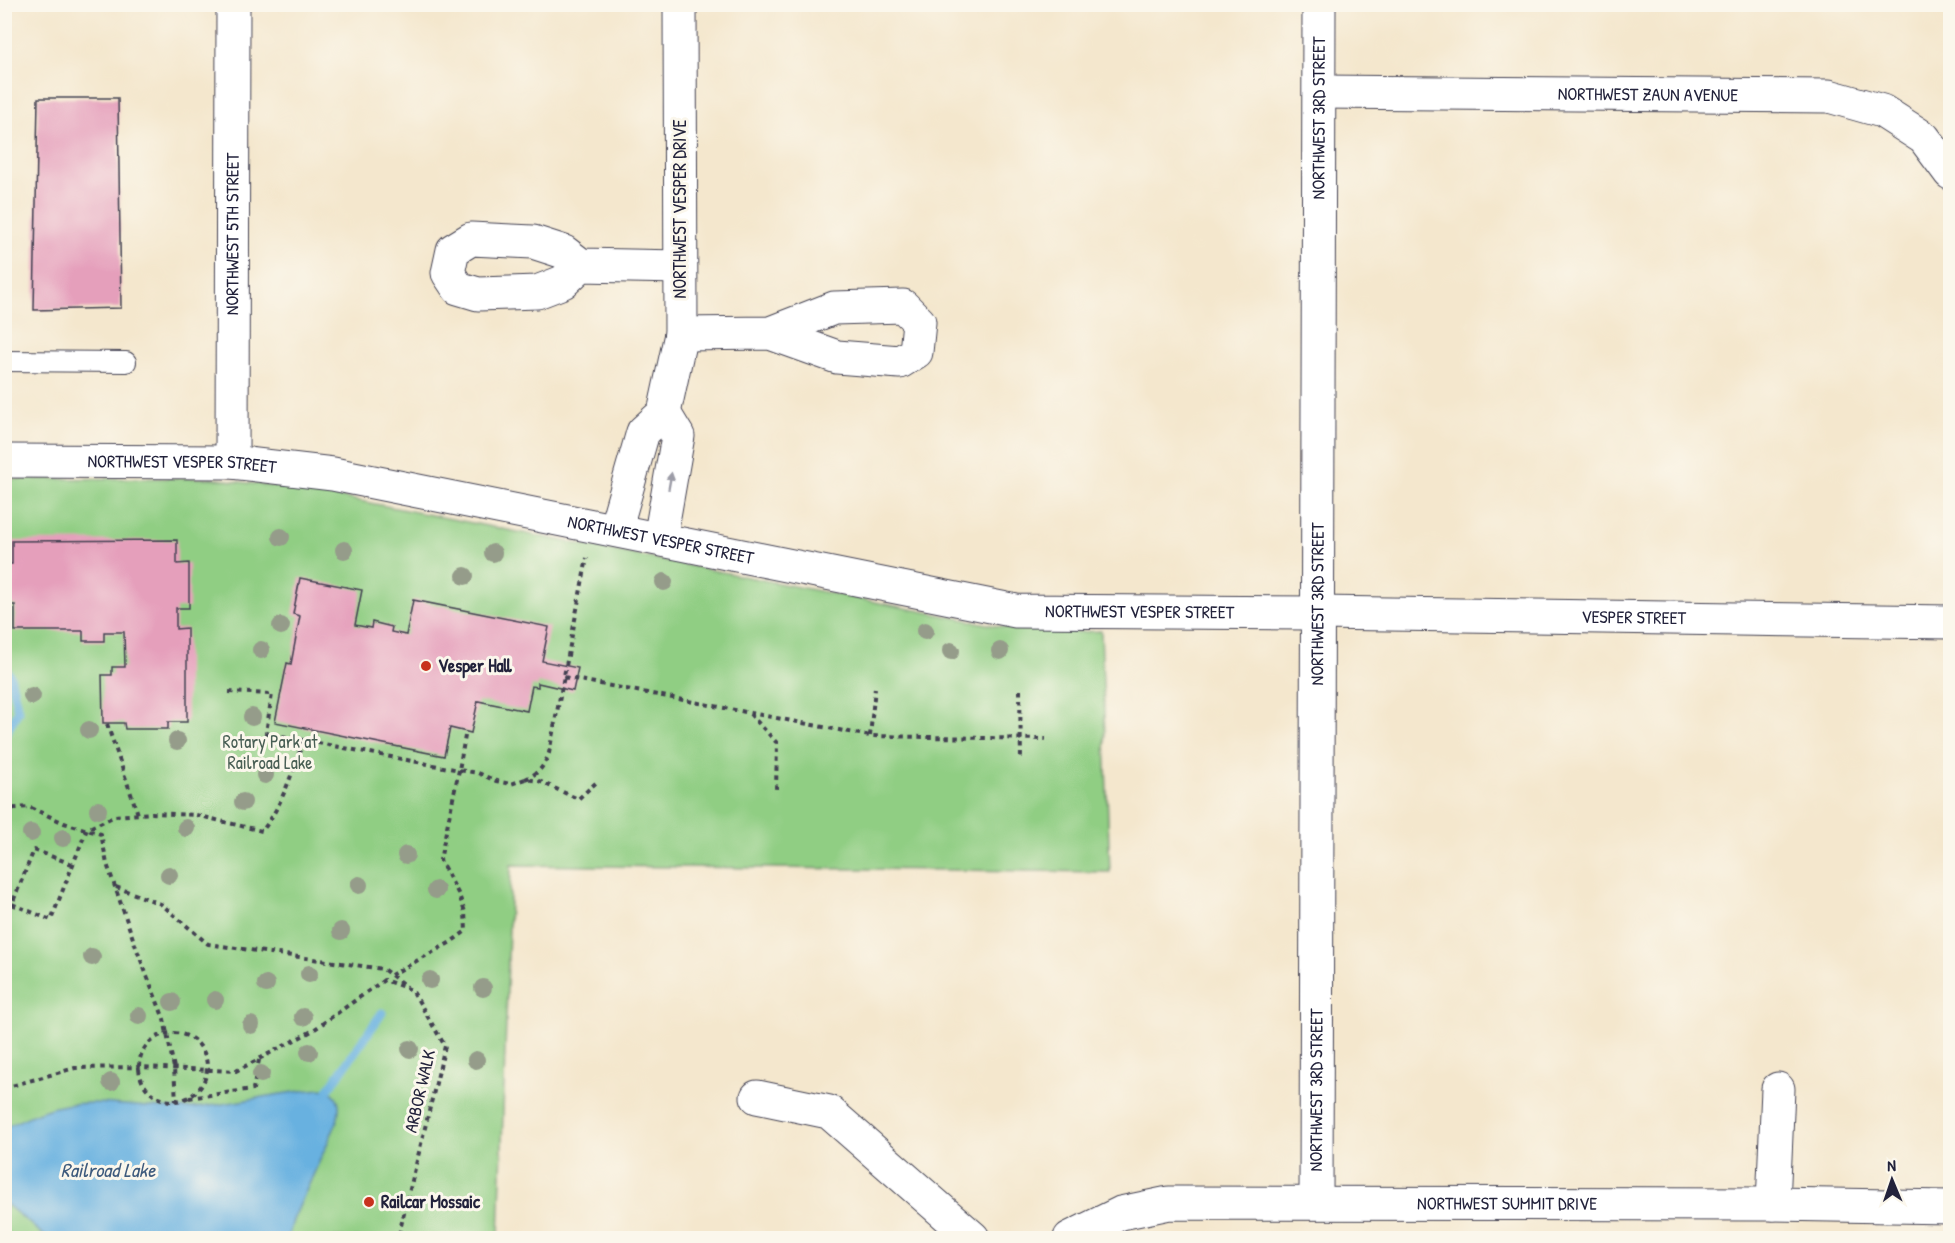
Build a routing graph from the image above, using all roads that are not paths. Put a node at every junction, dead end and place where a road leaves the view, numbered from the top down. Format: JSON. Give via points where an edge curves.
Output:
{"nodes":[{"id":1,"x":233,"y":4,"type":"edge"},
{"id":2,"x":680,"y":4,"type":"edge"},
{"id":3,"x":1320,"y":4,"type":"edge"},
{"id":4,"x":1320,"y":92,"type":"junction"},
{"id":5,"x":1950,"y":173,"type":"edge"},
{"id":6,"x":581,"y":266,"type":"dead end"},
{"id":7,"x":680,"y":267,"type":"junction"},
{"id":8,"x":770,"y":333,"type":"dead end"},
{"id":9,"x":681,"y":334,"type":"junction"},
{"id":10,"x":4,"y":361,"type":"edge"},
{"id":11,"x":126,"y":362,"type":"dead end"},
{"id":12,"x":664,"y":413,"type":"junction"},
{"id":13,"x":4,"y":461,"type":"edge"},
{"id":14,"x":232,"y":462,"type":"junction"},
{"id":15,"x":615,"y":530,"type":"junction"},
{"id":16,"x":660,"y":539,"type":"junction"},
{"id":17,"x":1317,"y":613,"type":"junction"},
{"id":18,"x":1950,"y":622,"type":"edge"},
{"id":19,"x":1778,"y":1089,"type":"dead end"},
{"id":20,"x":757,"y":1097,"type":"dead end"},
{"id":21,"x":1316,"y":1202,"type":"junction"},
{"id":22,"x":1773,"y":1204,"type":"junction"},
{"id":23,"x":1950,"y":1207,"type":"edge"},
{"id":24,"x":973,"y":1239,"type":"edge"},
{"id":25,"x":1070,"y":1239,"type":"edge"}],
"edges":[{"from":1,"to":14,"type":"street","name":"NORTHWEST 5TH STREET"},
{"from":2,"to":7,"type":"street","name":"NORTHWEST VESPER DRIVE"},
{"from":3,"to":4,"type":"street","name":"NORTHWEST 3RD STREET"},
{"from":4,"to":5,"type":"street","name":"NORTHWEST ZAUN AVENUE","via":[[1829,96],[1882,111],[1924,138]]},
{"from":4,"to":17,"type":"street","name":"NORTHWEST 3RD STREET"},
{"from":6,"to":7,"type":"street"},
{"from":7,"to":9,"type":"street","name":"NORTHWEST VESPER DRIVE"},
{"from":8,"to":9,"type":"street"},
{"from":9,"to":12,"type":"street","name":"NORTHWEST VESPER DRIVE"},
{"from":10,"to":11,"type":"lane"},
{"from":12,"to":15,"type":"street","via":[[643,432]]},
{"from":16,"to":12,"type":"street","one_way":true,"via":[[678,436]]},
{"from":13,"to":14,"type":"street","name":"NORTHWEST VESPER STREET"},
{"from":14,"to":15,"type":"street","name":"NORTHWEST VESPER STREET","via":[[333,474]]},
{"from":15,"to":16,"type":"street","name":"NORTHWEST VESPER STREET"},
{"from":16,"to":17,"type":"street","name":"NORTHWEST VESPER STREET","via":[[1016,610]]},
{"from":17,"to":18,"type":"street","name":"VESPER STREET"},
{"from":17,"to":21,"type":"street","name":"NORTHWEST 3RD STREET"},
{"from":19,"to":22,"type":"street"},
{"from":20,"to":24,"type":"street","via":[[829,1112]]},
{"from":21,"to":22,"type":"street","name":"NORTHWEST SUMMIT DRIVE"},
{"from":21,"to":25,"type":"street","name":"NORTHWEST SUMMIT DRIVE","via":[[1169,1203],[1121,1213]]},
{"from":22,"to":23,"type":"street","name":"NORTHWEST SUMMIT DRIVE"}]}
